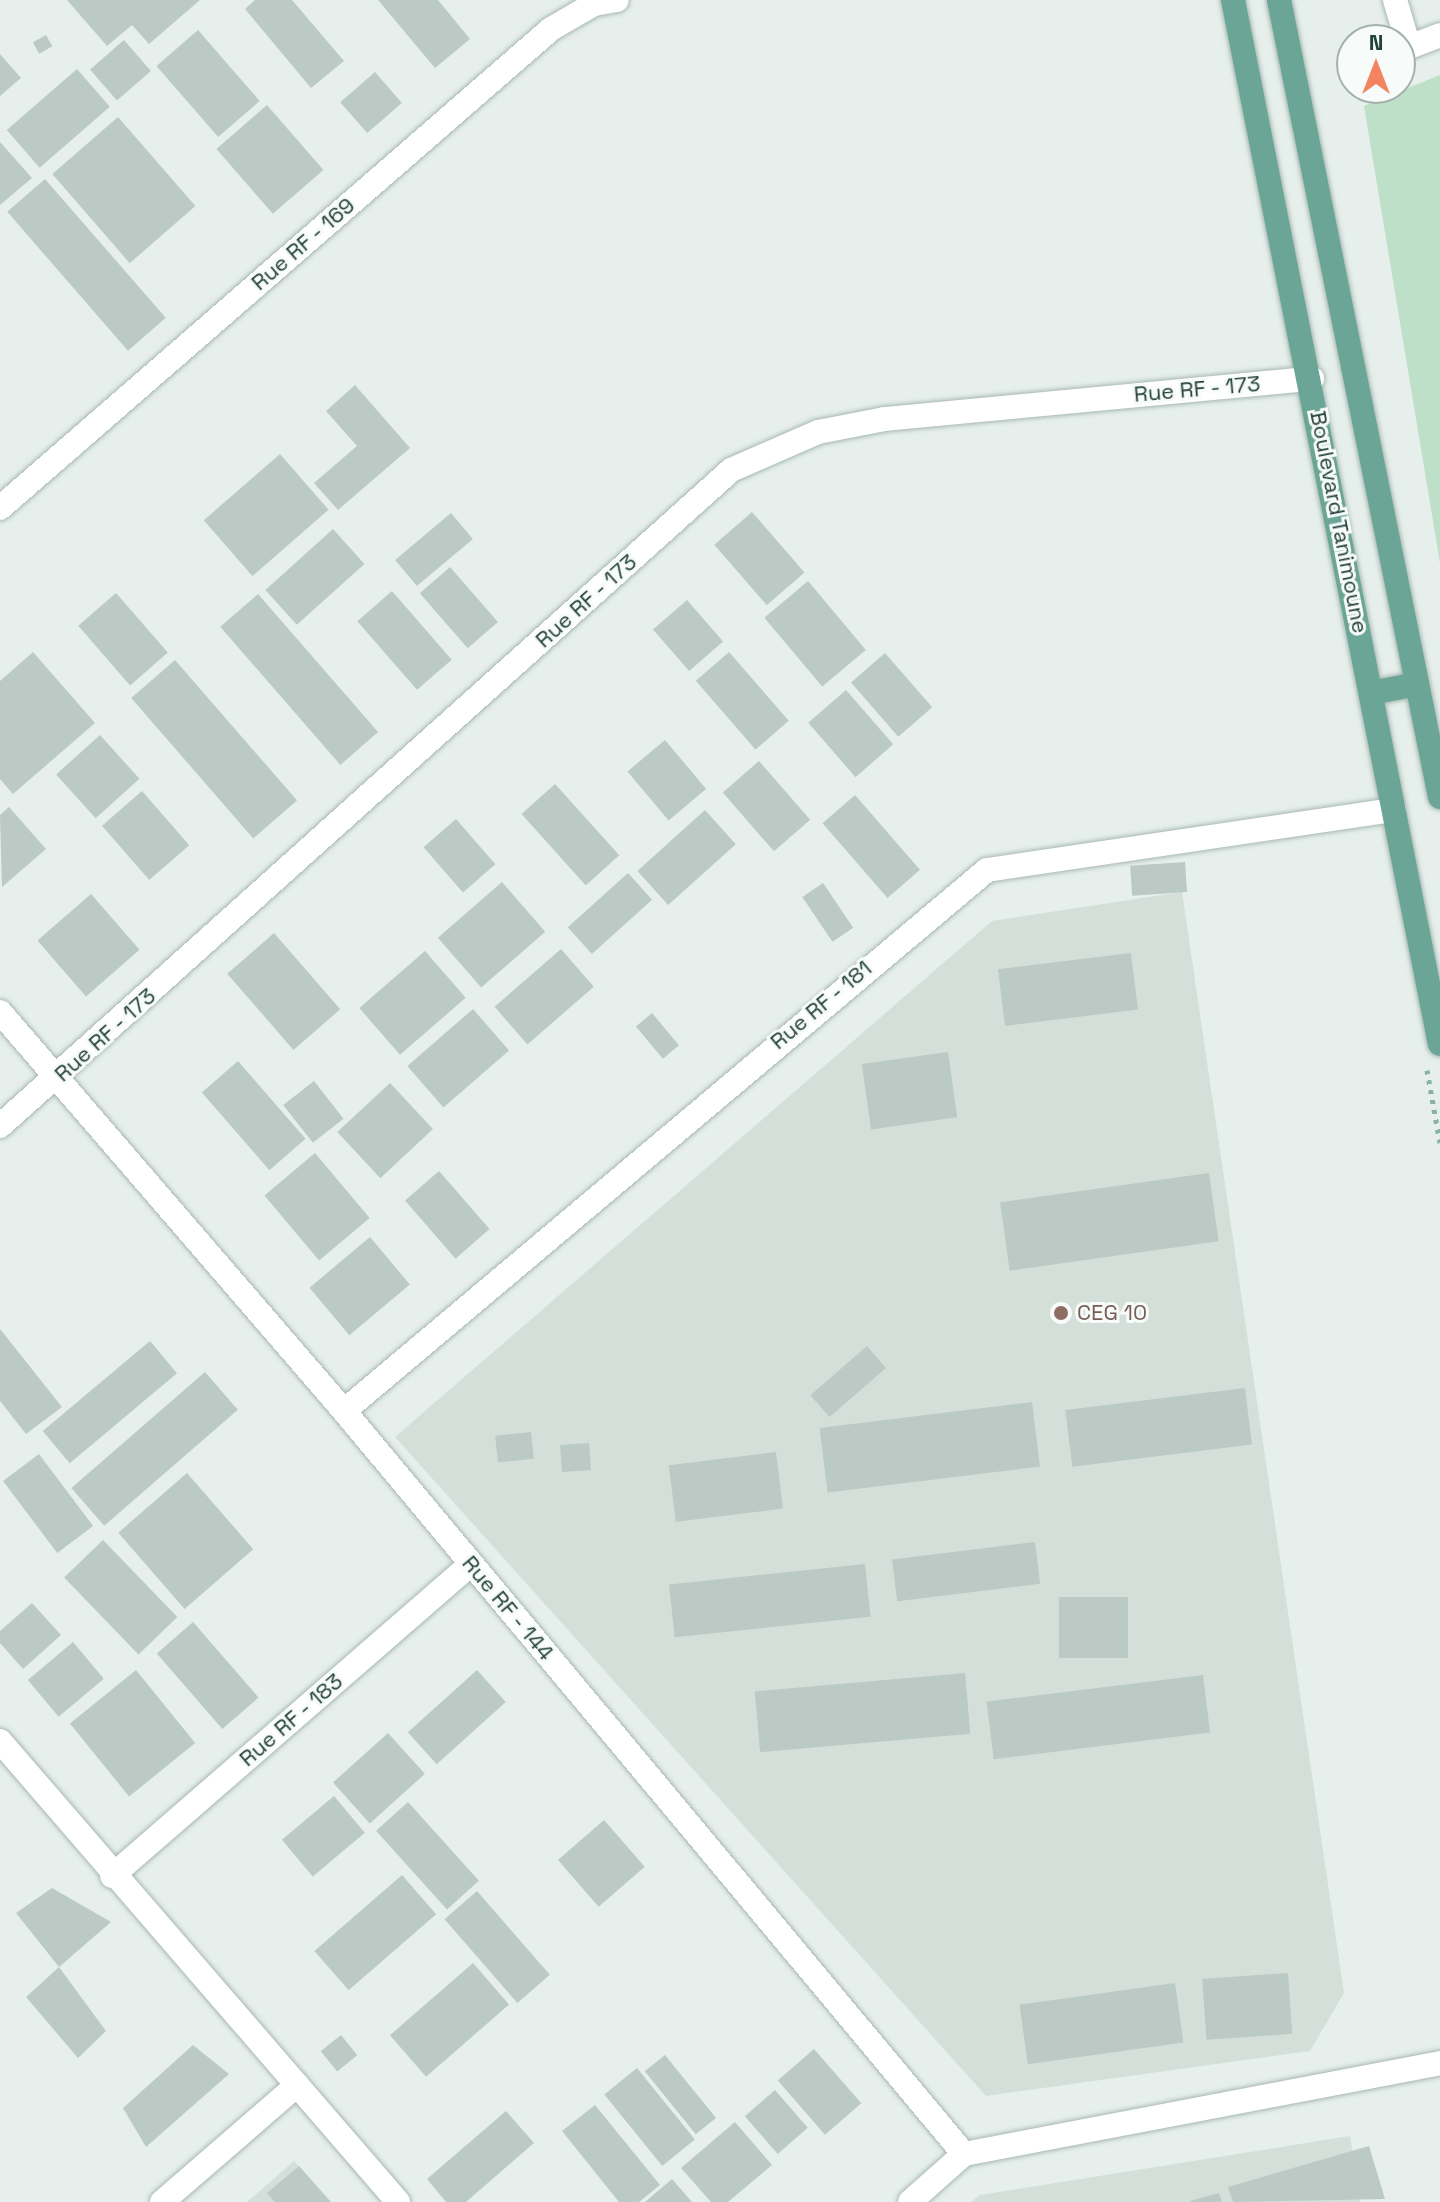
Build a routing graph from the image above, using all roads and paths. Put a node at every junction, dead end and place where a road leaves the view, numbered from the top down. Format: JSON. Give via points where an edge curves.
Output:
{"nodes":[{"id":1,"x":617,"y":0,"type":"edge"},
{"id":2,"x":1233,"y":0,"type":"edge"},
{"id":3,"x":1279,"y":0,"type":"edge"},
{"id":4,"x":1395,"y":0,"type":"edge"},
{"id":5,"x":1440,"y":35,"type":"edge"},
{"id":6,"x":1312,"y":379,"type":"junction"},
{"id":7,"x":0,"y":508,"type":"edge"},
{"id":8,"x":1417,"y":684,"type":"junction"},
{"id":9,"x":1371,"y":693,"type":"junction"},
{"id":10,"x":1440,"y":797,"type":"edge"},
{"id":11,"x":1394,"y":810,"type":"junction"},
{"id":12,"x":0,"y":1012,"type":"edge"},
{"id":13,"x":1440,"y":1044,"type":"edge"},
{"id":14,"x":57,"y":1079,"type":"junction"},
{"id":15,"x":0,"y":1126,"type":"edge"},
{"id":16,"x":344,"y":1411,"type":"junction"},
{"id":17,"x":471,"y":1564,"type":"junction"},
{"id":18,"x":0,"y":1741,"type":"edge"},
{"id":19,"x":112,"y":1876,"type":"junction"},
{"id":20,"x":1440,"y":2063,"type":"edge"},
{"id":21,"x":297,"y":2085,"type":"junction"},
{"id":22,"x":964,"y":2154,"type":"junction"},
{"id":23,"x":162,"y":2202,"type":"edge"},
{"id":24,"x":398,"y":2202,"type":"edge"},
{"id":25,"x":910,"y":2202,"type":"edge"}],
"edges":[{"from":1,"to":7,"type":"street","name":"Rue RF - 169","via":[[594,4],[551,29]]},
{"from":2,"to":6,"type":"main road","name":"Boulevard Tanimoune"},
{"from":3,"to":8,"type":"main road","name":"Boulevard Tanimoune"},
{"from":4,"to":5,"type":"street","via":[[1409,47]]},
{"from":6,"to":9,"type":"main road","name":"Boulevard Tanimoune"},
{"from":6,"to":14,"type":"street","name":"Rue RF - 173","via":[[885,419],[818,432],[731,470]]},
{"from":8,"to":9,"type":"main road"},
{"from":8,"to":10,"type":"main road","name":"Boulevard Tanimoune"},
{"from":9,"to":11,"type":"main road","name":"Boulevard Tanimoune"},
{"from":11,"to":13,"type":"main road","name":"Boulevard Tanimoune"},
{"from":11,"to":16,"type":"street","name":"Rue RF - 181","via":[[987,870]]},
{"from":12,"to":14,"type":"street","name":"Rue RF - 144"},
{"from":14,"to":15,"type":"street","name":"Rue RF - 173"},
{"from":14,"to":16,"type":"street","name":"Rue RF - 144"},
{"from":16,"to":17,"type":"street","name":"Rue RF - 144"},
{"from":17,"to":19,"type":"street","name":"Rue RF - 183"},
{"from":17,"to":22,"type":"street","name":"Rue RF - 144"},
{"from":18,"to":19,"type":"street"},
{"from":19,"to":21,"type":"street"},
{"from":20,"to":22,"type":"street"},
{"from":21,"to":23,"type":"street"},
{"from":21,"to":24,"type":"street"},
{"from":22,"to":25,"type":"street"}]}
